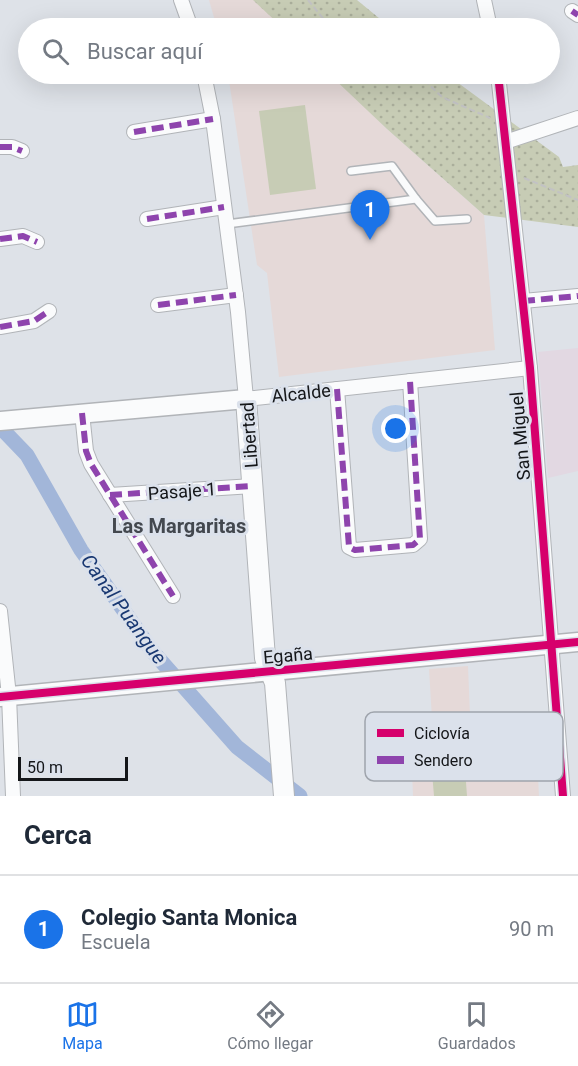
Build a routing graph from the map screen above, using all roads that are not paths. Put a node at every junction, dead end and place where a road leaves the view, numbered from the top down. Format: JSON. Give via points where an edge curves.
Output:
{"nodes":[{"id":1,"x":181,"y":0,"type":"edge"},
{"id":2,"x":484,"y":0,"type":"edge"},
{"id":3,"x":184,"y":18,"type":"edge"},
{"id":4,"x":488,"y":18,"type":"edge"},
{"id":5,"x":206,"y":84,"type":"edge"},
{"id":6,"x":500,"y":84,"type":"edge"},
{"id":7,"x":213,"y":118,"type":"junction"},
{"id":8,"x":578,"y":118,"type":"edge"},
{"id":9,"x":134,"y":132,"type":"dead end"},
{"id":10,"x":508,"y":141,"type":"junction"},
{"id":11,"x":0,"y":147,"type":"edge"},
{"id":12,"x":22,"y":151,"type":"dead end"},
{"id":13,"x":351,"y":171,"type":"dead end"},
{"id":14,"x":416,"y":199,"type":"junction"},
{"id":15,"x":224,"y":207,"type":"junction"},
{"id":16,"x":147,"y":219,"type":"dead end"},
{"id":17,"x":467,"y":219,"type":"dead end"},
{"id":18,"x":226,"y":224,"type":"junction"},
{"id":19,"x":0,"y":239,"type":"edge"},
{"id":20,"x":38,"y":242,"type":"dead end"},
{"id":21,"x":236,"y":295,"type":"junction"},
{"id":22,"x":578,"y":296,"type":"edge"},
{"id":23,"x":522,"y":302,"type":"junction"},
{"id":24,"x":158,"y":305,"type":"dead end"},
{"id":25,"x":49,"y":311,"type":"dead end"},
{"id":26,"x":0,"y":327,"type":"edge"},
{"id":27,"x":530,"y":368,"type":"junction"},
{"id":28,"x":410,"y":381,"type":"junction"},
{"id":29,"x":337,"y":389,"type":"junction"},
{"id":30,"x":246,"y":399,"type":"junction"},
{"id":31,"x":82,"y":414,"type":"junction"},
{"id":32,"x":0,"y":421,"type":"edge"},
{"id":33,"x":253,"y":486,"type":"junction"},
{"id":34,"x":110,"y":495,"type":"junction"},
{"id":35,"x":173,"y":596,"type":"dead end"},
{"id":36,"x":0,"y":611,"type":"edge"},
{"id":37,"x":578,"y":642,"type":"edge"},
{"id":38,"x":552,"y":645,"type":"junction"},
{"id":39,"x":271,"y":672,"type":"junction"},
{"id":40,"x":4,"y":696,"type":"edge"},
{"id":41,"x":557,"y":712,"type":"edge"},
{"id":42,"x":562,"y":781,"type":"edge"},
{"id":43,"x":284,"y":795,"type":"edge"},
{"id":44,"x":13,"y":796,"type":"edge"},
{"id":45,"x":563,"y":796,"type":"edge"}],
"edges":[{"from":1,"to":3,"type":"street"},
{"from":2,"to":4,"type":"street"},
{"from":5,"to":7,"type":"street","name":"Libertad"},
{"from":6,"to":10,"type":"street","name":"San Miguel"},
{"from":7,"to":9,"type":"street"},
{"from":7,"to":15,"type":"street","name":"Libertad"},
{"from":8,"to":10,"type":"street"},
{"from":10,"to":23,"type":"street","name":"San Miguel"},
{"from":11,"to":12,"type":"street"},
{"from":13,"to":14,"type":"lane","via":[[392,166]]},
{"from":14,"to":17,"type":"lane","via":[[435,222]]},
{"from":14,"to":18,"type":"lane"},
{"from":15,"to":16,"type":"street"},
{"from":15,"to":18,"type":"street","name":"Libertad"},
{"from":18,"to":21,"type":"street","name":"Libertad"},
{"from":19,"to":20,"type":"street","via":[[22,236]]},
{"from":21,"to":24,"type":"street"},
{"from":21,"to":30,"type":"street","name":"Libertad"},
{"from":22,"to":23,"type":"street"},
{"from":23,"to":27,"type":"street","name":"San Miguel"},
{"from":25,"to":26,"type":"street","via":[[34,321]]},
{"from":27,"to":28,"type":"street","name":"Alcalde"},
{"from":27,"to":38,"type":"street","name":"San Miguel"},
{"from":28,"to":29,"type":"street","name":"Alcalde"},
{"from":28,"to":29,"type":"street","via":[[420,539],[413,545],[356,550],[349,547]]},
{"from":29,"to":30,"type":"street","name":"Alcalde"},
{"from":30,"to":31,"type":"street","name":"Alcalde"},
{"from":30,"to":33,"type":"main road","name":"Libertad"},
{"from":31,"to":32,"type":"street","name":"Alcalde"},
{"from":31,"to":34,"type":"street","via":[[88,458]]},
{"from":33,"to":34,"type":"street","name":"Pasaje 1"},
{"from":33,"to":39,"type":"main road","name":"Libertad","via":[[265,658]]},
{"from":34,"to":35,"type":"street"},
{"from":36,"to":40,"type":"street"},
{"from":37,"to":38,"type":"street","name":"Egaña"},
{"from":38,"to":39,"type":"street","name":"Egaña"},
{"from":38,"to":41,"type":"street","name":"San Miguel"},
{"from":39,"to":40,"type":"street","name":"Egaña"},
{"from":39,"to":43,"type":"main road","name":"Libertad"},
{"from":40,"to":44,"type":"street"},
{"from":42,"to":45,"type":"street","name":"San Miguel"}]}
